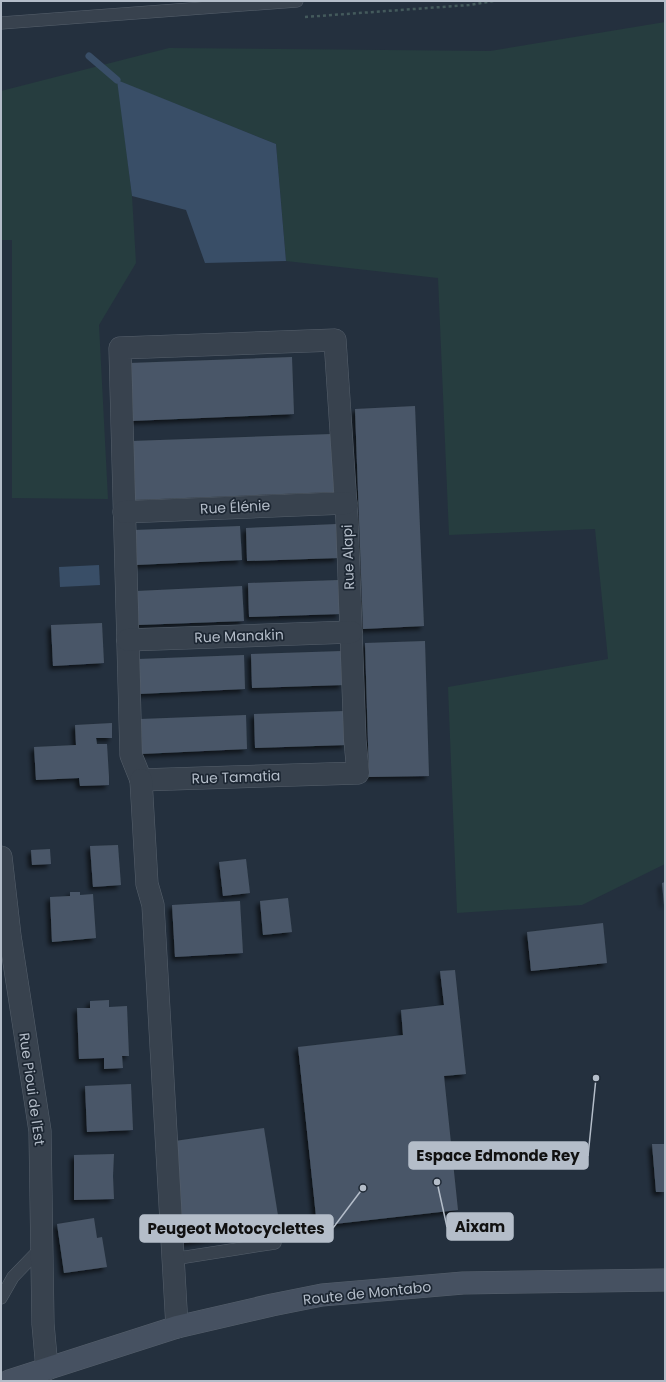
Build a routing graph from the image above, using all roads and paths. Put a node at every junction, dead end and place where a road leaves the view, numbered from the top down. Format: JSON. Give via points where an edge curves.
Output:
{"nodes":[{"id":1,"x":297,"y":1,"type":"edge"},
{"id":2,"x":1,"y":23,"type":"edge"},
{"id":3,"x":346,"y":503,"type":"junction"},
{"id":4,"x":124,"y":512,"type":"junction"},
{"id":5,"x":351,"y":632,"type":"junction"},
{"id":6,"x":128,"y":640,"type":"junction"},
{"id":7,"x":358,"y":773,"type":"joint"},
{"id":8,"x":141,"y":780,"type":"junction"},
{"id":9,"x":1,"y":858,"type":"edge"},
{"id":10,"x":275,"y":1243,"type":"dead end"},
{"id":11,"x":42,"y":1247,"type":"junction"},
{"id":12,"x":173,"y":1259,"type":"junction"},
{"id":13,"x":665,"y":1280,"type":"edge"},
{"id":14,"x":1,"y":1298,"type":"edge"},
{"id":15,"x":177,"y":1327,"type":"junction"},
{"id":16,"x":47,"y":1369,"type":"junction"},
{"id":17,"x":9,"y":1381,"type":"edge"}],
"edges":[{"from":1,"to":2,"type":"lane"},
{"from":3,"to":4,"type":"street","name":"Rue Élénie"},
{"from":3,"to":4,"type":"street","name":"Rue Alapi","via":[[335,340],[120,348]]},
{"from":3,"to":5,"type":"street","name":"Rue Alapi"},
{"from":4,"to":6,"type":"street"},
{"from":5,"to":6,"type":"street","name":"Rue Manakin"},
{"from":5,"to":7,"type":"street","name":"Rue Alapi"},
{"from":6,"to":8,"type":"street","via":[[131,755]]},
{"from":7,"to":8,"type":"street","name":"Rue Tamatia"},
{"from":8,"to":12,"type":"street","via":[[147,884],[153,906]]},
{"from":9,"to":11,"type":"street","name":"Rue Pioui de l'Est","via":[[10,936],[40,1131]]},
{"from":10,"to":12,"type":"lane"},
{"from":11,"to":14,"type":"lane","via":[[13,1277]]},
{"from":11,"to":16,"type":"street","name":"Rue Pioui de l'Est","via":[[43,1324]]},
{"from":12,"to":15,"type":"street"},
{"from":13,"to":15,"type":"main road","name":"Route de Montabo","via":[[463,1283],[322,1295]]},
{"from":15,"to":16,"type":"main road","name":"Route de Montabo"},
{"from":16,"to":17,"type":"main road","name":"Route de Montabo"}]}
